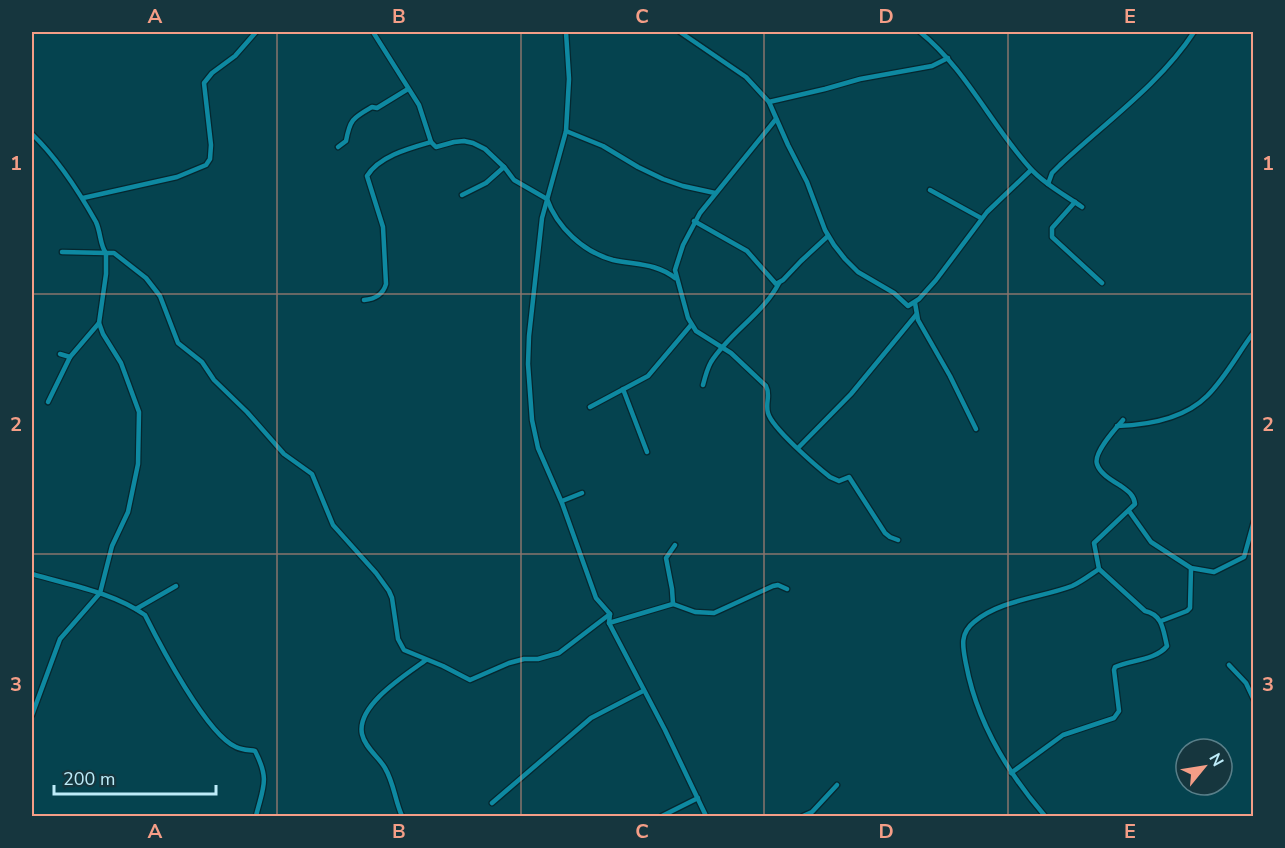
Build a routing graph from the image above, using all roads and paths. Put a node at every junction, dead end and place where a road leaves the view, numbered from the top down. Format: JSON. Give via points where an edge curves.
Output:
{"nodes":[{"id":1,"x":256,"y":32,"type":"edge"},
{"id":2,"x":373,"y":32,"type":"edge"},
{"id":3,"x":566,"y":32,"type":"edge"},
{"id":4,"x":680,"y":32,"type":"edge"},
{"id":5,"x":920,"y":32,"type":"edge"},
{"id":6,"x":1194,"y":32,"type":"edge"},
{"id":7,"x":948,"y":58,"type":"junction"},
{"id":8,"x":408,"y":89,"type":"junction"},
{"id":9,"x":769,"y":102,"type":"junction"},
{"id":10,"x":776,"y":119,"type":"junction"},
{"id":11,"x":566,"y":131,"type":"junction"},
{"id":12,"x":32,"y":134,"type":"edge"},
{"id":13,"x":431,"y":142,"type":"junction"},
{"id":14,"x":338,"y":147,"type":"dead end"},
{"id":15,"x":436,"y":147,"type":"junction"},
{"id":16,"x":429,"y":153,"type":"dead end"},
{"id":17,"x":504,"y":167,"type":"junction"},
{"id":18,"x":1031,"y":170,"type":"junction"},
{"id":19,"x":1048,"y":184,"type":"junction"},
{"id":20,"x":930,"y":190,"type":"dead end"},
{"id":21,"x":715,"y":193,"type":"junction"},
{"id":22,"x":462,"y":195,"type":"dead end"},
{"id":23,"x":82,"y":198,"type":"junction"},
{"id":24,"x":547,"y":199,"type":"junction"},
{"id":25,"x":1075,"y":202,"type":"junction"},
{"id":26,"x":1082,"y":207,"type":"dead end"},
{"id":27,"x":981,"y":218,"type":"junction"},
{"id":28,"x":694,"y":221,"type":"junction"},
{"id":29,"x":828,"y":236,"type":"junction"},
{"id":30,"x":62,"y":252,"type":"dead end"},
{"id":31,"x":106,"y":253,"type":"junction"},
{"id":32,"x":675,"y":278,"type":"junction"},
{"id":33,"x":779,"y":283,"type":"junction"},
{"id":34,"x":1102,"y":283,"type":"dead end"},
{"id":35,"x":364,"y":300,"type":"dead end"},
{"id":36,"x":915,"y":303,"type":"junction"},
{"id":37,"x":916,"y":315,"type":"junction"},
{"id":38,"x":99,"y":323,"type":"junction"},
{"id":39,"x":691,"y":325,"type":"junction"},
{"id":40,"x":1254,"y":332,"type":"edge"},
{"id":41,"x":723,"y":347,"type":"junction"},
{"id":42,"x":60,"y":354,"type":"dead end"},
{"id":43,"x":70,"y":357,"type":"junction"},
{"id":44,"x":703,"y":385,"type":"dead end"},
{"id":45,"x":623,"y":389,"type":"junction"},
{"id":46,"x":48,"y":402,"type":"dead end"},
{"id":47,"x":590,"y":407,"type":"dead end"},
{"id":48,"x":1123,"y":420,"type":"dead end"},
{"id":49,"x":1117,"y":426,"type":"junction"},
{"id":50,"x":976,"y":429,"type":"dead end"},
{"id":51,"x":798,"y":448,"type":"junction"},
{"id":52,"x":647,"y":452,"type":"dead end"},
{"id":53,"x":582,"y":493,"type":"dead end"},
{"id":54,"x":562,"y":501,"type":"junction"},
{"id":55,"x":1129,"y":511,"type":"junction"},
{"id":56,"x":1254,"y":521,"type":"edge"},
{"id":57,"x":898,"y":540,"type":"dead end"},
{"id":58,"x":675,"y":545,"type":"dead end"},
{"id":59,"x":1191,"y":568,"type":"junction"},
{"id":60,"x":1099,"y":569,"type":"junction"},
{"id":61,"x":32,"y":574,"type":"edge"},
{"id":62,"x":176,"y":586,"type":"dead end"},
{"id":63,"x":787,"y":589,"type":"dead end"},
{"id":64,"x":100,"y":593,"type":"junction"},
{"id":65,"x":673,"y":604,"type":"junction"},
{"id":66,"x":136,"y":609,"type":"junction"},
{"id":67,"x":610,"y":614,"type":"junction"},
{"id":68,"x":1161,"y":621,"type":"junction"},
{"id":69,"x":609,"y":623,"type":"junction"},
{"id":70,"x":426,"y":660,"type":"junction"},
{"id":71,"x":1229,"y":665,"type":"dead end"},
{"id":72,"x":643,"y":691,"type":"junction"},
{"id":73,"x":1254,"y":700,"type":"edge"},
{"id":74,"x":32,"y":715,"type":"edge"},
{"id":75,"x":1011,"y":773,"type":"junction"},
{"id":76,"x":837,"y":785,"type":"dead end"},
{"id":77,"x":698,"y":798,"type":"junction"},
{"id":78,"x":492,"y":803,"type":"dead end"},
{"id":79,"x":256,"y":816,"type":"edge"},
{"id":80,"x":402,"y":816,"type":"edge"},
{"id":81,"x":662,"y":816,"type":"edge"},
{"id":82,"x":706,"y":816,"type":"edge"},
{"id":83,"x":803,"y":816,"type":"edge"},
{"id":84,"x":1046,"y":816,"type":"edge"}],
"edges":[{"from":1,"to":23,"type":"street","via":[[204,83],[211,145],[206,165],[177,177]]},
{"from":2,"to":8,"type":"street"},
{"from":3,"to":11,"type":"street"},
{"from":4,"to":9,"type":"street","via":[[746,78]]},
{"from":5,"to":7,"type":"street"},
{"from":6,"to":19,"type":"street","via":[[1171,62],[1052,173]]},
{"from":7,"to":9,"type":"street","via":[[932,66]]},
{"from":7,"to":18,"type":"street"},
{"from":8,"to":13,"type":"street","via":[[419,105]]},
{"from":8,"to":14,"type":"street","via":[[354,118],[349,123],[346,141]]},
{"from":9,"to":10,"type":"street"},
{"from":10,"to":21,"type":"street"},
{"from":10,"to":29,"type":"street"},
{"from":11,"to":21,"type":"street","via":[[663,179]]},
{"from":11,"to":24,"type":"street"},
{"from":12,"to":23,"type":"street"},
{"from":13,"to":15,"type":"street"},
{"from":13,"to":35,"type":"street","via":[[389,158],[368,176],[382,227],[386,284],[379,295]]},
{"from":15,"to":16,"type":"street"},
{"from":15,"to":17,"type":"street","via":[[454,142],[473,143]]},
{"from":17,"to":22,"type":"street","via":[[486,183]]},
{"from":17,"to":24,"type":"street","via":[[514,180]]},
{"from":18,"to":19,"type":"street"},
{"from":18,"to":27,"type":"street"},
{"from":19,"to":25,"type":"street"},
{"from":20,"to":27,"type":"street"},
{"from":21,"to":28,"type":"street"},
{"from":23,"to":31,"type":"street","via":[[99,229]]},
{"from":24,"to":32,"type":"street","via":[[553,215],[594,253],[657,267]]},
{"from":24,"to":54,"type":"street","via":[[528,364],[538,448]]},
{"from":25,"to":26,"type":"street"},
{"from":25,"to":34,"type":"street","via":[[1052,228],[1052,237]]},
{"from":27,"to":36,"type":"street"},
{"from":28,"to":32,"type":"street","via":[[677,261]]},
{"from":28,"to":33,"type":"street","via":[[747,251],[774,283]]},
{"from":29,"to":33,"type":"street"},
{"from":29,"to":36,"type":"street","via":[[858,272],[908,306]]},
{"from":30,"to":31,"type":"street"},
{"from":31,"to":38,"type":"street"},
{"from":31,"to":70,"type":"street","via":[[114,253],[146,278],[160,296],[178,343],[202,362],[214,380],[284,454],[312,474],[340,536],[389,591],[400,646]]},
{"from":32,"to":39,"type":"street"},
{"from":33,"to":41,"type":"street","via":[[772,296]]},
{"from":36,"to":37,"type":"street"},
{"from":37,"to":50,"type":"street"},
{"from":37,"to":51,"type":"street","via":[[851,394]]},
{"from":38,"to":43,"type":"street"},
{"from":38,"to":64,"type":"street","via":[[135,399],[140,441],[128,512],[112,546]]},
{"from":39,"to":41,"type":"street","via":[[710,342]]},
{"from":39,"to":45,"type":"street","via":[[648,376]]},
{"from":40,"to":49,"type":"street","via":[[1206,397],[1158,423]]},
{"from":41,"to":44,"type":"street","via":[[711,363]]},
{"from":41,"to":51,"type":"street","via":[[766,386],[770,418]]},
{"from":42,"to":43,"type":"street"},
{"from":43,"to":46,"type":"street"},
{"from":45,"to":47,"type":"street"},
{"from":45,"to":52,"type":"street"},
{"from":48,"to":49,"type":"street"},
{"from":49,"to":55,"type":"street","via":[[1102,447],[1097,464],[1131,494],[1135,504]]},
{"from":51,"to":57,"type":"street","via":[[830,477],[839,481],[849,477],[885,533]]},
{"from":53,"to":54,"type":"street"},
{"from":54,"to":67,"type":"street","via":[[596,598]]},
{"from":55,"to":59,"type":"street","via":[[1151,542]]},
{"from":55,"to":60,"type":"street","via":[[1094,543]]},
{"from":56,"to":59,"type":"street","via":[[1244,557],[1214,572]]},
{"from":58,"to":65,"type":"street","via":[[666,558]]},
{"from":59,"to":68,"type":"street","via":[[1190,608]]},
{"from":60,"to":68,"type":"street"},
{"from":60,"to":75,"type":"street","via":[[1074,585],[1004,606],[974,622],[964,634],[968,675],[981,718]]},
{"from":61,"to":64,"type":"street"},
{"from":62,"to":66,"type":"street"},
{"from":63,"to":65,"type":"street","via":[[773,586],[714,613],[695,612]]},
{"from":64,"to":66,"type":"street"},
{"from":64,"to":74,"type":"street","via":[[60,639]]},
{"from":65,"to":69,"type":"street"},
{"from":66,"to":79,"type":"street","via":[[144,615],[195,703],[216,731],[235,747],[255,751],[265,780]]},
{"from":67,"to":69,"type":"street"},
{"from":67,"to":70,"type":"street","via":[[559,653],[509,663],[470,680]]},
{"from":68,"to":75,"type":"street","via":[[1167,646],[1163,651],[1114,670],[1119,711],[1114,718],[1063,735]]},
{"from":69,"to":72,"type":"street"},
{"from":70,"to":80,"type":"street","via":[[376,699],[362,728],[365,741],[386,769]]},
{"from":71,"to":73,"type":"street"},
{"from":72,"to":77,"type":"street"},
{"from":72,"to":78,"type":"street","via":[[591,718]]},
{"from":75,"to":84,"type":"street"},
{"from":76,"to":83,"type":"street","via":[[812,812]]},
{"from":77,"to":81,"type":"street"},
{"from":77,"to":82,"type":"street"}]}
